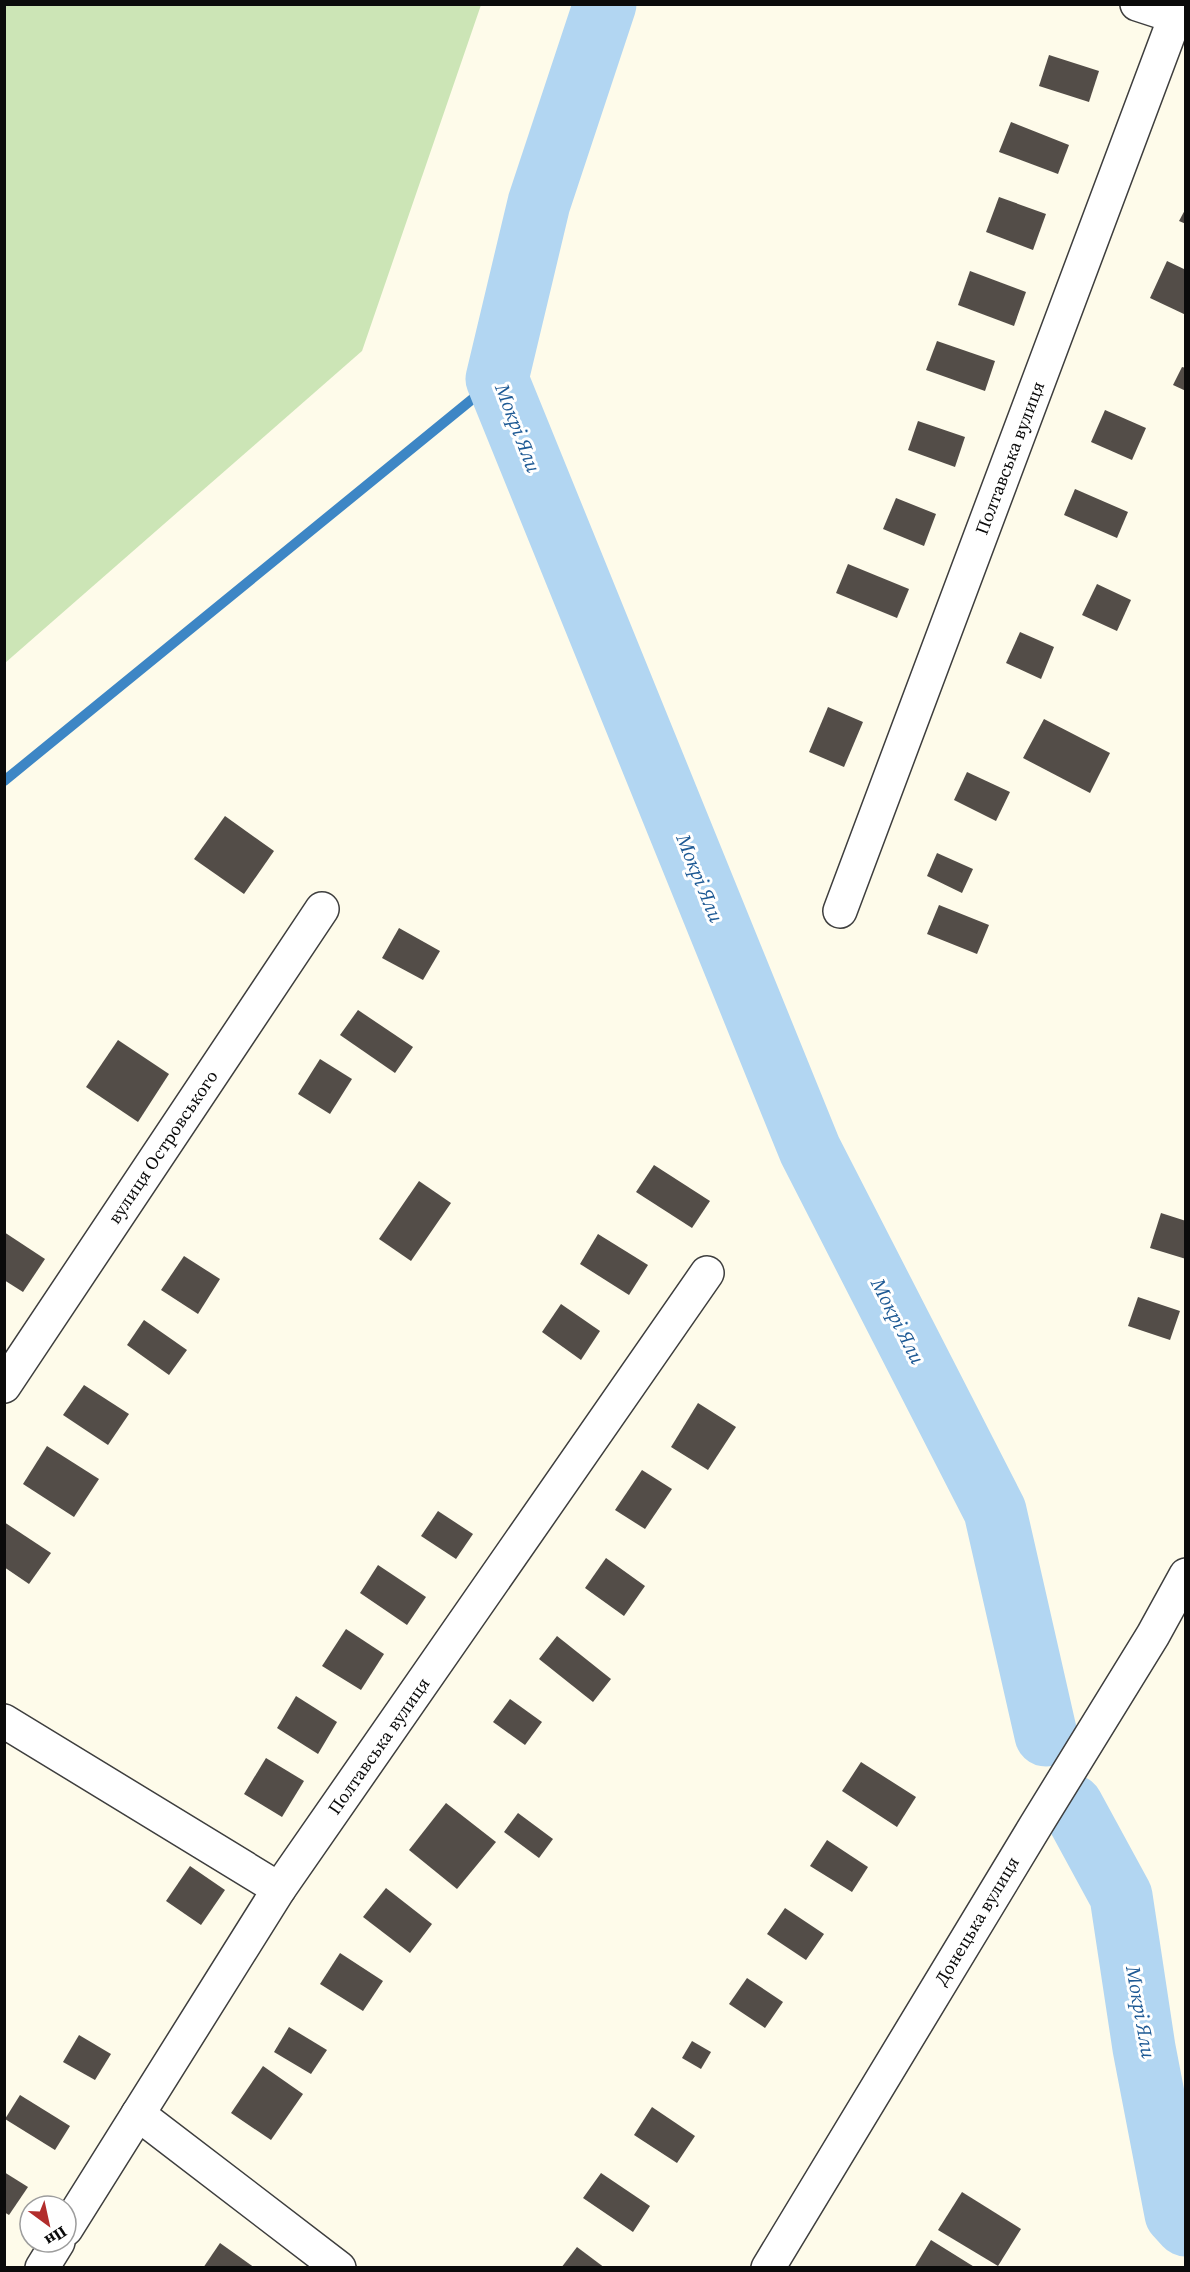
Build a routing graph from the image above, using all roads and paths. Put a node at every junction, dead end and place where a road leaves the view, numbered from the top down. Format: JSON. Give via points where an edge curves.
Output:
{"nodes":[{"id":1,"x":1137,"y":4,"type":"edge"},
{"id":2,"x":1180,"y":14,"type":"edge"},
{"id":3,"x":322,"y":909,"type":"dead end"},
{"id":4,"x":840,"y":911,"type":"dead end"},
{"id":5,"x":707,"y":1273,"type":"dead end"},
{"id":6,"x":4,"y":1386,"type":"edge"},
{"id":7,"x":1185,"y":1575,"type":"edge"},
{"id":8,"x":4,"y":1721,"type":"edge"},
{"id":9,"x":279,"y":1889,"type":"junction"},
{"id":10,"x":138,"y":2114,"type":"junction"},
{"id":11,"x":78,"y":2210,"type":"edge"},
{"id":12,"x":51,"y":2254,"type":"edge"},
{"id":13,"x":42,"y":2268,"type":"edge"},
{"id":14,"x":339,"y":2268,"type":"edge"},
{"id":15,"x":768,"y":2268,"type":"edge"}],
"edges":[{"from":1,"to":2,"type":"street"},
{"from":2,"to":4,"type":"street","name":"Полтавська вулиця"},
{"from":3,"to":6,"type":"street","name":"вулиця Островського"},
{"from":5,"to":9,"type":"street","name":"Полтавська вулиця"},
{"from":7,"to":15,"type":"street","name":"Донецька вулиця","via":[[1153,1635]]},
{"from":8,"to":9,"type":"street"},
{"from":9,"to":10,"type":"street","name":"Полтавська вулиця"},
{"from":10,"to":11,"type":"street","name":"Полтавська вулиця"},
{"from":10,"to":14,"type":"street"},
{"from":12,"to":13,"type":"street"}]}
